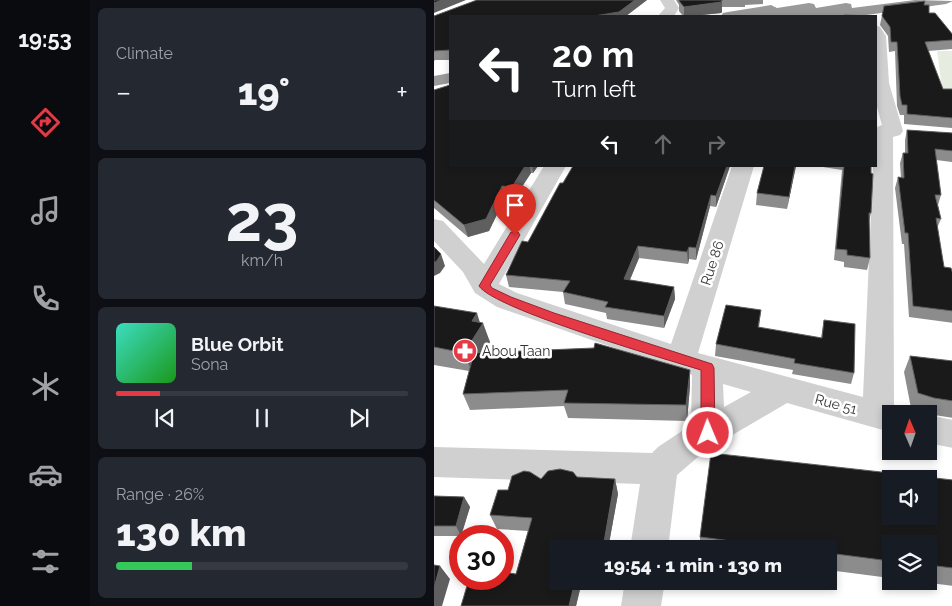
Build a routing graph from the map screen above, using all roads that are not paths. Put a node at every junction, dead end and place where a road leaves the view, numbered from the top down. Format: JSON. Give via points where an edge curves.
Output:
{"nodes":[{"id":1,"x":667,"y":0,"type":"edge"},
{"id":2,"x":827,"y":0,"type":"edge"},
{"id":3,"x":900,"y":0,"type":"edge"},
{"id":4,"x":946,"y":0,"type":"edge"},
{"id":5,"x":865,"y":9,"type":"edge"},
{"id":6,"x":666,"y":15,"type":"edge"},
{"id":7,"x":734,"y":15,"type":"edge"},
{"id":8,"x":768,"y":15,"type":"edge"},
{"id":9,"x":798,"y":15,"type":"edge"},
{"id":10,"x":834,"y":15,"type":"edge"},
{"id":11,"x":877,"y":34,"type":"edge"},
{"id":12,"x":449,"y":66,"type":"edge"},
{"id":13,"x":434,"y":69,"type":"edge"},
{"id":14,"x":449,"y":71,"type":"edge"},
{"id":15,"x":434,"y":74,"type":"edge"},
{"id":16,"x":449,"y":78,"type":"edge"},
{"id":17,"x":434,"y":81,"type":"edge"},
{"id":18,"x":449,"y":86,"type":"edge"},
{"id":19,"x":434,"y":90,"type":"edge"},
{"id":20,"x":891,"y":131,"type":"edge"},
{"id":21,"x":554,"y":167,"type":"edge"},
{"id":22,"x":744,"y":167,"type":"edge"},
{"id":23,"x":434,"y":226,"type":"edge"},
{"id":24,"x":484,"y":286,"type":"junction"},
{"id":25,"x":694,"y":364,"type":"junction"},
{"id":26,"x":782,"y":390,"type":"junction"},
{"id":27,"x":884,"y":405,"type":"edge"},
{"id":28,"x":882,"y":416,"type":"edge"},
{"id":29,"x":937,"y":431,"type":"edge"},
{"id":30,"x":708,"y":433,"type":"junction"},
{"id":31,"x":952,"y":434,"type":"edge"},
{"id":32,"x":434,"y":462,"type":"edge"},
{"id":33,"x":660,"y":469,"type":"junction"},
{"id":34,"x":650,"y":540,"type":"edge"},
{"id":35,"x":644,"y":590,"type":"edge"},
{"id":36,"x":641,"y":606,"type":"edge"}],
"edges":[{"from":1,"to":6,"type":"street","via":[[672,8]]},
{"from":2,"to":7,"type":"highway"},
{"from":3,"to":9,"type":"highway"},
{"from":4,"to":5,"type":"highway"},
{"from":5,"to":8,"type":"highway"},
{"from":5,"to":10,"type":"highway"},
{"from":11,"to":20,"type":"street","via":[[880,83]]},
{"from":12,"to":13,"type":"highway"},
{"from":14,"to":15,"type":"highway"},
{"from":16,"to":17,"type":"highway"},
{"from":18,"to":19,"type":"highway"},
{"from":20,"to":27,"type":"street","via":[[884,174]]},
{"from":21,"to":24,"type":"street"},
{"from":22,"to":25,"type":"street","name":"Rue 86"},
{"from":23,"to":24,"type":"street","via":[[474,268]]},
{"from":24,"to":25,"type":"street","name":"Rue 51","via":[[507,300],[550,316]]},
{"from":25,"to":26,"type":"street","name":"Rue 51"},
{"from":25,"to":30,"type":"street","name":"Rue 86"},
{"from":26,"to":28,"type":"street","name":"Rue 51"},
{"from":26,"to":30,"type":"street"},
{"from":29,"to":31,"type":"street"},
{"from":30,"to":33,"type":"street","via":[[680,450]]},
{"from":32,"to":33,"type":"street"},
{"from":33,"to":34,"type":"street"},
{"from":35,"to":36,"type":"street"}]}
